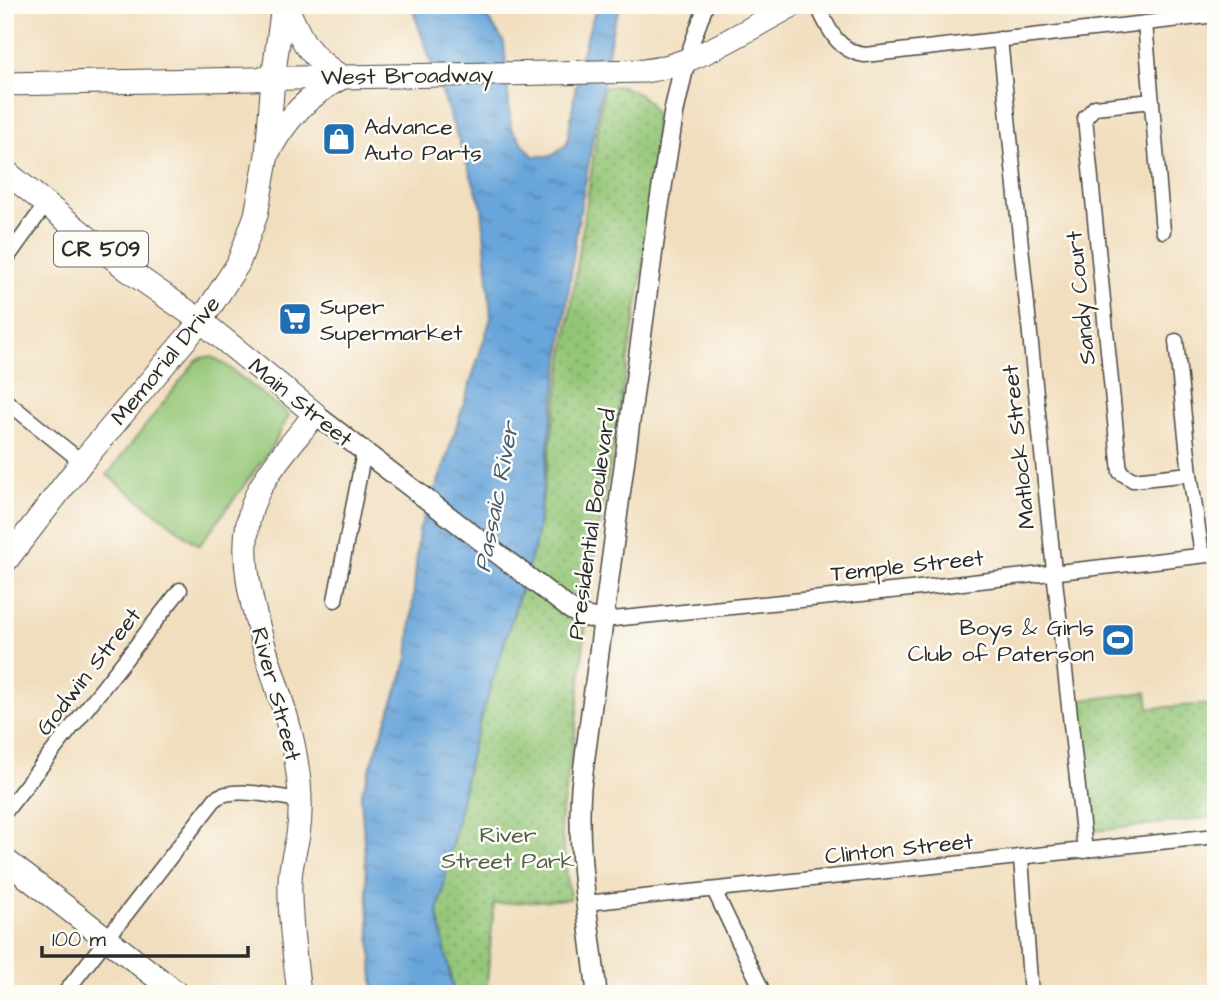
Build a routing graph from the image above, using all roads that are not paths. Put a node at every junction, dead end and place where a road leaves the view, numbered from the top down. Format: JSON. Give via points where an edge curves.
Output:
{"nodes":[{"id":1,"x":285,"y":5,"type":"edge"},
{"id":2,"x":706,"y":5,"type":"edge"},
{"id":3,"x":793,"y":5,"type":"edge"},
{"id":4,"x":817,"y":5,"type":"edge"},
{"id":5,"x":1216,"y":15,"type":"edge"},
{"id":6,"x":1145,"y":23,"type":"junction"},
{"id":7,"x":1000,"y":39,"type":"junction"},
{"id":8,"x":685,"y":62,"type":"junction"},
{"id":9,"x":342,"y":77,"type":"junction"},
{"id":10,"x":273,"y":79,"type":"junction"},
{"id":11,"x":5,"y":84,"type":"edge"},
{"id":12,"x":1152,"y":102,"type":"junction"},
{"id":13,"x":267,"y":155,"type":"junction"},
{"id":14,"x":5,"y":171,"type":"edge"},
{"id":15,"x":47,"y":204,"type":"junction"},
{"id":16,"x":1163,"y":231,"type":"dead end"},
{"id":17,"x":6,"y":260,"type":"edge"},
{"id":18,"x":201,"y":321,"type":"junction"},
{"id":19,"x":1176,"y":341,"type":"dead end"},
{"id":20,"x":5,"y":400,"type":"edge"},
{"id":21,"x":315,"y":414,"type":"junction"},
{"id":22,"x":364,"y":452,"type":"junction"},
{"id":23,"x":82,"y":462,"type":"junction"},
{"id":24,"x":1190,"y":474,"type":"junction"},
{"id":25,"x":1209,"y":554,"type":"edge"},
{"id":26,"x":5,"y":562,"type":"edge"},
{"id":27,"x":1054,"y":571,"type":"junction"},
{"id":28,"x":180,"y":590,"type":"dead end"},
{"id":29,"x":335,"y":600,"type":"dead end"},
{"id":30,"x":603,"y":620,"type":"junction"},
{"id":31,"x":299,"y":800,"type":"junction"},
{"id":32,"x":5,"y":812,"type":"edge"},
{"id":33,"x":1216,"y":836,"type":"edge"},
{"id":34,"x":1085,"y":850,"type":"junction"},
{"id":35,"x":1021,"y":858,"type":"junction"},
{"id":36,"x":5,"y":860,"type":"edge"},
{"id":37,"x":714,"y":890,"type":"junction"},
{"id":38,"x":586,"y":903,"type":"junction"},
{"id":39,"x":107,"y":939,"type":"junction"},
{"id":40,"x":64,"y":994,"type":"edge"},
{"id":41,"x":178,"y":994,"type":"edge"},
{"id":42,"x":299,"y":994,"type":"edge"},
{"id":43,"x":597,"y":994,"type":"edge"},
{"id":44,"x":764,"y":994,"type":"edge"},
{"id":45,"x":1031,"y":994,"type":"edge"}],
"edges":[{"from":1,"to":9,"type":"main road","via":[[303,44]]},
{"from":1,"to":10,"type":"main road","name":"Memorial Drive"},
{"from":2,"to":8,"type":"street"},
{"from":3,"to":8,"type":"main road","name":"West Broadway"},
{"from":4,"to":7,"type":"street","via":[[832,34],[856,54]]},
{"from":5,"to":6,"type":"street"},
{"from":6,"to":7,"type":"street"},
{"from":6,"to":12,"type":"street"},
{"from":7,"to":27,"type":"street","name":"Matlock Street"},
{"from":8,"to":9,"type":"main road","name":"West Broadway","via":[[663,69]]},
{"from":8,"to":30,"type":"street","name":"Presidential Boulevard","via":[[658,212]]},
{"from":9,"to":10,"type":"main road","name":"West Broadway"},
{"from":9,"to":13,"type":"main road","via":[[294,113]]},
{"from":10,"to":11,"type":"main road","name":"West Broadway"},
{"from":10,"to":13,"type":"main road","name":"Memorial Drive"},
{"from":12,"to":16,"type":"street"},
{"from":12,"to":24,"type":"street","name":"Sandy Court","via":[[1096,107],[1085,118],[1120,472],[1133,480]]},
{"from":13,"to":18,"type":"main road","name":"Memorial Drive","via":[[246,244]]},
{"from":14,"to":15,"type":"main road","name":"Main Street","number":"CR 509"},
{"from":15,"to":17,"type":"street"},
{"from":15,"to":18,"type":"main road","name":"Main Street","number":"CR 509","via":[[128,270]]},
{"from":18,"to":21,"type":"main road","name":"Main Street","number":"CR 509"},
{"from":18,"to":23,"type":"main road","name":"Memorial Drive"},
{"from":19,"to":24,"type":"street"},
{"from":20,"to":23,"type":"street"},
{"from":21,"to":22,"type":"street","name":"Main Street","number":"CR 509"},
{"from":21,"to":31,"type":"main road","name":"River Street","via":[[257,492],[244,542],[248,583],[296,761]]},
{"from":22,"to":29,"type":"street"},
{"from":22,"to":30,"type":"street","name":"Main Street","number":"CR 509","via":[[582,616]]},
{"from":23,"to":26,"type":"main road","name":"Memorial Drive"},
{"from":24,"to":25,"type":"street"},
{"from":25,"to":27,"type":"street","name":"Temple Street"},
{"from":27,"to":30,"type":"street","name":"Temple Street"},
{"from":27,"to":34,"type":"street","name":"Matlock Street"},
{"from":28,"to":32,"type":"street","name":"Godwin Street"},
{"from":30,"to":38,"type":"street","name":"Presidential Boulevard","via":[[578,824]]},
{"from":31,"to":39,"type":"street","via":[[237,792],[216,798]]},
{"from":31,"to":42,"type":"main road","name":"River Street","via":[[290,882]]},
{"from":33,"to":34,"type":"street","name":"Clinton Street"},
{"from":34,"to":35,"type":"street","name":"Clinton Street"},
{"from":35,"to":37,"type":"street","name":"Clinton Street"},
{"from":35,"to":45,"type":"street"},
{"from":36,"to":39,"type":"main road"},
{"from":37,"to":38,"type":"street","name":"Clinton Street"},
{"from":37,"to":44,"type":"street"},
{"from":38,"to":43,"type":"street","name":"Presidential Boulevard"},
{"from":39,"to":40,"type":"street"},
{"from":39,"to":41,"type":"main road"}]}
